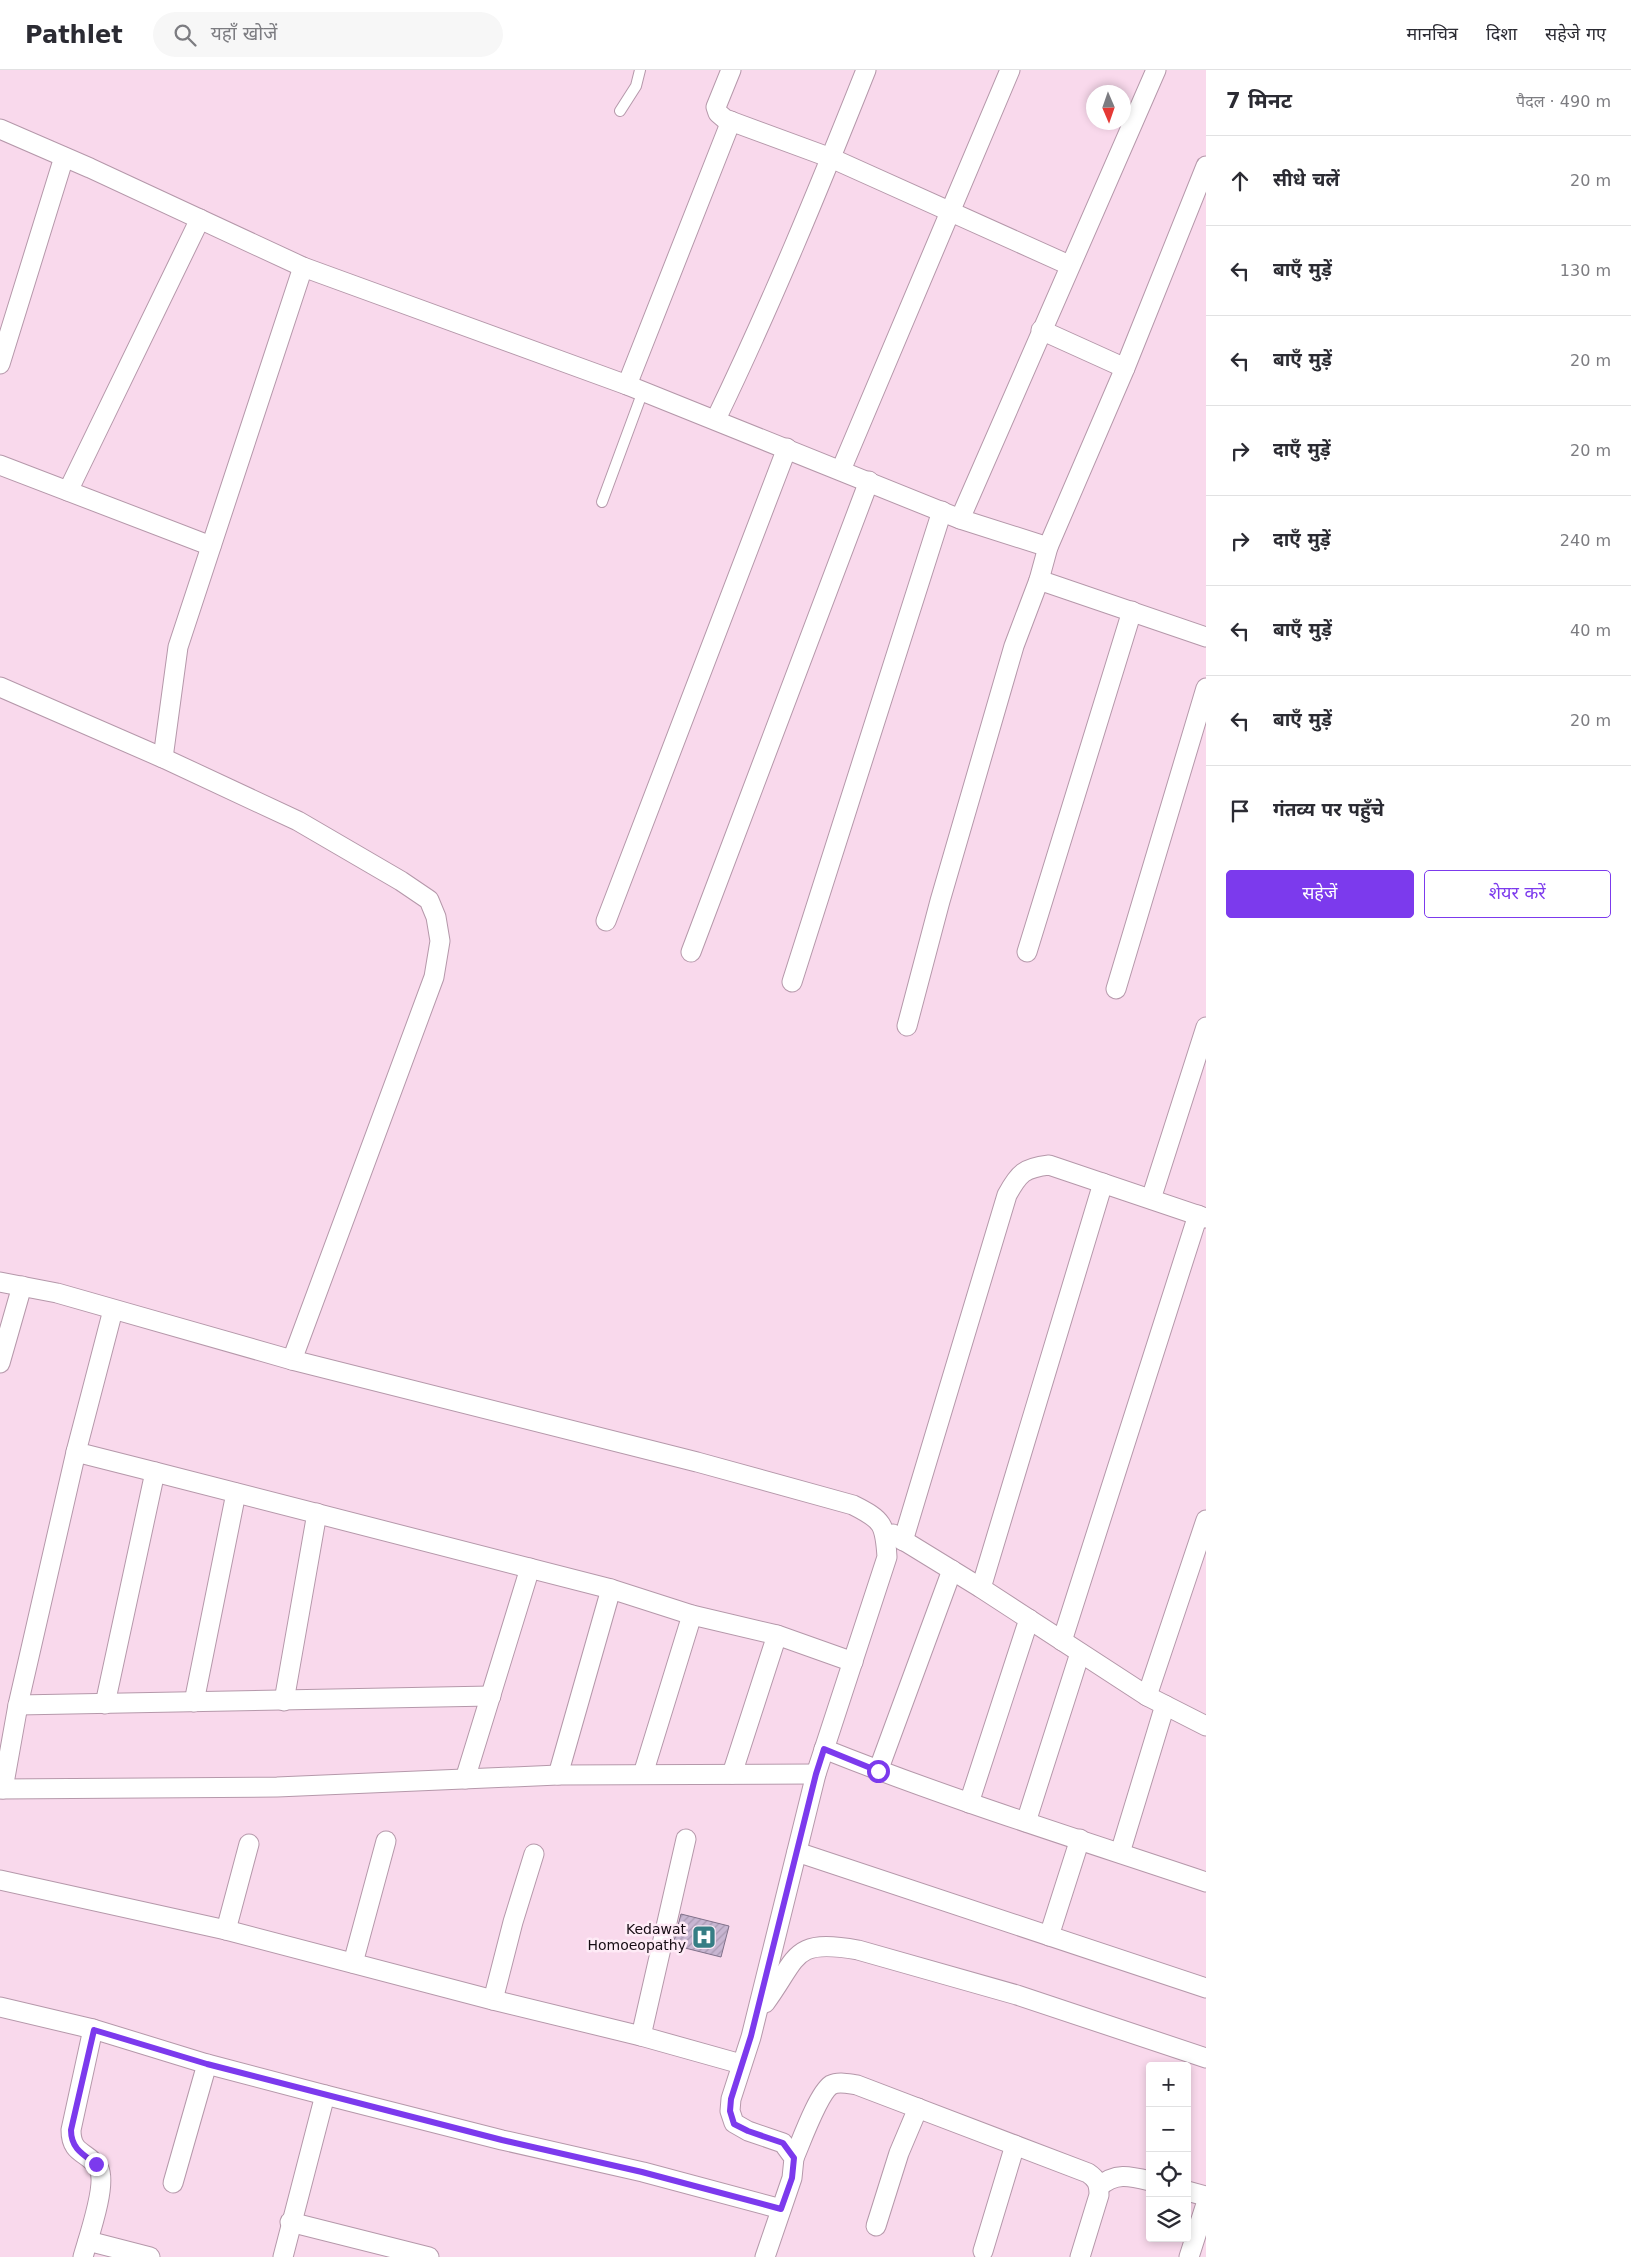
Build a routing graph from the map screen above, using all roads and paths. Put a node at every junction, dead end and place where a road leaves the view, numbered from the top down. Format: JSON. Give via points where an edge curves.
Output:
{"nodes":[{"id":1,"x":640,"y":70,"type":"edge"},
{"id":2,"x":731,"y":70,"type":"edge"},
{"id":3,"x":866,"y":70,"type":"edge"},
{"id":4,"x":1010,"y":70,"type":"edge"},
{"id":5,"x":1156,"y":70,"type":"edge"},
{"id":6,"x":620,"y":111,"type":"dead end"},
{"id":7,"x":731,"y":121,"type":"junction"},
{"id":8,"x":0,"y":129,"type":"edge"},
{"id":9,"x":64,"y":157,"type":"junction"},
{"id":10,"x":831,"y":158,"type":"junction"},
{"id":11,"x":1206,"y":166,"type":"edge"},
{"id":12,"x":951,"y":212,"type":"junction"},
{"id":13,"x":200,"y":219,"type":"junction"},
{"id":14,"x":1069,"y":265,"type":"junction"},
{"id":15,"x":303,"y":267,"type":"junction"},
{"id":16,"x":1041,"y":330,"type":"junction"},
{"id":17,"x":0,"y":364,"type":"edge"},
{"id":18,"x":1125,"y":368,"type":"junction"},
{"id":19,"x":635,"y":388,"type":"junction"},
{"id":20,"x":716,"y":419,"type":"junction"},
{"id":21,"x":787,"y":448,"type":"junction"},
{"id":22,"x":0,"y":465,"type":"edge"},
{"id":23,"x":841,"y":470,"type":"junction"},
{"id":24,"x":869,"y":482,"type":"junction"},
{"id":25,"x":68,"y":491,"type":"junction"},
{"id":26,"x":602,"y":502,"type":"dead end"},
{"id":27,"x":942,"y":511,"type":"junction"},
{"id":28,"x":960,"y":519,"type":"junction"},
{"id":29,"x":211,"y":546,"type":"junction"},
{"id":30,"x":1048,"y":547,"type":"junction"},
{"id":31,"x":1039,"y":580,"type":"junction"},
{"id":32,"x":1132,"y":611,"type":"junction"},
{"id":33,"x":1206,"y":637,"type":"edge"},
{"id":34,"x":0,"y":687,"type":"edge"},
{"id":35,"x":1206,"y":688,"type":"edge"},
{"id":36,"x":163,"y":758,"type":"junction"},
{"id":37,"x":606,"y":921,"type":"dead end"},
{"id":38,"x":691,"y":952,"type":"dead end"},
{"id":39,"x":1027,"y":952,"type":"dead end"},
{"id":40,"x":792,"y":982,"type":"dead end"},
{"id":41,"x":1116,"y":989,"type":"dead end"},
{"id":42,"x":907,"y":1026,"type":"dead end"},
{"id":43,"x":1206,"y":1027,"type":"edge"},
{"id":44,"x":1102,"y":1183,"type":"junction"},
{"id":45,"x":1151,"y":1199,"type":"junction"},
{"id":46,"x":1202,"y":1217,"type":"edge"},
{"id":47,"x":0,"y":1282,"type":"edge"},
{"id":48,"x":22,"y":1286,"type":"junction"},
{"id":49,"x":113,"y":1310,"type":"junction"},
{"id":50,"x":292,"y":1360,"type":"junction"},
{"id":51,"x":0,"y":1363,"type":"edge"},
{"id":52,"x":76,"y":1452,"type":"junction"},
{"id":53,"x":156,"y":1472,"type":"junction"},
{"id":54,"x":236,"y":1493,"type":"junction"},
{"id":55,"x":317,"y":1514,"type":"junction"},
{"id":56,"x":1206,"y":1520,"type":"edge"},
{"id":57,"x":885,"y":1530,"type":"junction"},
{"id":58,"x":903,"y":1541,"type":"junction"},
{"id":59,"x":530,"y":1568,"type":"junction"},
{"id":60,"x":952,"y":1570,"type":"junction"},
{"id":61,"x":981,"y":1588,"type":"junction"},
{"id":62,"x":611,"y":1589,"type":"junction"},
{"id":63,"x":692,"y":1615,"type":"junction"},
{"id":64,"x":1029,"y":1619,"type":"junction"},
{"id":65,"x":777,"y":1636,"type":"junction"},
{"id":66,"x":1062,"y":1641,"type":"junction"},
{"id":67,"x":1080,"y":1653,"type":"junction"},
{"id":68,"x":853,"y":1662,"type":"junction"},
{"id":69,"x":491,"y":1696,"type":"junction"},
{"id":70,"x":1147,"y":1696,"type":"junction"},
{"id":71,"x":284,"y":1700,"type":"junction"},
{"id":72,"x":194,"y":1702,"type":"junction"},
{"id":73,"x":105,"y":1704,"type":"junction"},
{"id":74,"x":18,"y":1705,"type":"junction"},
{"id":75,"x":1165,"y":1705,"type":"junction"},
{"id":76,"x":1206,"y":1726,"type":"edge"},
{"id":77,"x":824,"y":1749,"type":"junction"},
{"id":78,"x":878,"y":1771,"type":"junction"},
{"id":79,"x":643,"y":1774,"type":"junction"},
{"id":80,"x":732,"y":1774,"type":"junction"},
{"id":81,"x":816,"y":1774,"type":"junction"},
{"id":82,"x":558,"y":1775,"type":"junction"},
{"id":83,"x":465,"y":1779,"type":"junction"},
{"id":84,"x":2,"y":1789,"type":"edge"},
{"id":85,"x":969,"y":1803,"type":"junction"},
{"id":86,"x":1026,"y":1822,"type":"junction"},
{"id":87,"x":686,"y":1839,"type":"dead end"},
{"id":88,"x":1080,"y":1839,"type":"junction"},
{"id":89,"x":386,"y":1841,"type":"dead end"},
{"id":90,"x":249,"y":1844,"type":"dead end"},
{"id":91,"x":797,"y":1852,"type":"junction"},
{"id":92,"x":1120,"y":1853,"type":"junction"},
{"id":93,"x":534,"y":1854,"type":"dead end"},
{"id":94,"x":0,"y":1880,"type":"edge"},
{"id":95,"x":1206,"y":1882,"type":"edge"},
{"id":96,"x":226,"y":1930,"type":"junction"},
{"id":97,"x":1048,"y":1936,"type":"junction"},
{"id":98,"x":353,"y":1964,"type":"junction"},
{"id":99,"x":1206,"y":1988,"type":"edge"},
{"id":100,"x":493,"y":2000,"type":"junction"},
{"id":101,"x":0,"y":2007,"type":"edge"},
{"id":102,"x":757,"y":2014,"type":"junction"},
{"id":103,"x":94,"y":2030,"type":"junction"},
{"id":104,"x":641,"y":2036,"type":"junction"},
{"id":105,"x":1206,"y":2058,"type":"edge"},
{"id":106,"x":207,"y":2064,"type":"junction"},
{"id":107,"x":741,"y":2064,"type":"junction"},
{"id":108,"x":325,"y":2095,"type":"junction"},
{"id":109,"x":918,"y":2108,"type":"junction"},
{"id":110,"x":1015,"y":2145,"type":"junction"},
{"id":111,"x":794,"y":2158,"type":"junction"},
{"id":112,"x":1146,"y":2180,"type":"edge"},
{"id":113,"x":173,"y":2183,"type":"dead end"},
{"id":114,"x":1099,"y":2187,"type":"junction"},
{"id":115,"x":1191,"y":2192,"type":"edge"},
{"id":116,"x":1206,"y":2196,"type":"edge"},
{"id":117,"x":1206,"y":2204,"type":"edge"},
{"id":118,"x":781,"y":2209,"type":"junction"},
{"id":119,"x":290,"y":2222,"type":"junction"},
{"id":120,"x":876,"y":2226,"type":"dead end"},
{"id":121,"x":85,"y":2249,"type":"edge"},
{"id":122,"x":983,"y":2251,"type":"dead end"},
{"id":123,"x":150,"y":2257,"type":"edge"},
{"id":124,"x":282,"y":2257,"type":"edge"},
{"id":125,"x":429,"y":2257,"type":"edge"},
{"id":126,"x":765,"y":2257,"type":"edge"},
{"id":127,"x":1080,"y":2257,"type":"edge"},
{"id":128,"x":1189,"y":2257,"type":"edge"}],
"edges":[{"from":1,"to":6,"type":"lane","via":[[636,86]]},
{"from":2,"to":7,"type":"street","via":[[716,107],[718,113]]},
{"from":3,"to":10,"type":"street"},
{"from":4,"to":12,"type":"street"},
{"from":5,"to":14,"type":"street"},
{"from":7,"to":10,"type":"street"},
{"from":7,"to":19,"type":"street"},
{"from":8,"to":9,"type":"street"},
{"from":9,"to":13,"type":"street"},
{"from":9,"to":17,"type":"street"},
{"from":10,"to":12,"type":"street"},
{"from":10,"to":20,"type":"street"},
{"from":11,"to":18,"type":"street"},
{"from":12,"to":14,"type":"street"},
{"from":12,"to":23,"type":"street"},
{"from":13,"to":15,"type":"street"},
{"from":13,"to":25,"type":"street"},
{"from":14,"to":16,"type":"street"},
{"from":15,"to":19,"type":"street"},
{"from":15,"to":29,"type":"street"},
{"from":16,"to":18,"type":"street"},
{"from":16,"to":28,"type":"street"},
{"from":18,"to":30,"type":"street"},
{"from":19,"to":20,"type":"street"},
{"from":19,"to":26,"type":"lane"},
{"from":20,"to":21,"type":"street"},
{"from":21,"to":23,"type":"street"},
{"from":21,"to":37,"type":"street"},
{"from":22,"to":25,"type":"street"},
{"from":23,"to":24,"type":"street"},
{"from":24,"to":27,"type":"street"},
{"from":24,"to":38,"type":"street"},
{"from":25,"to":29,"type":"street"},
{"from":27,"to":28,"type":"street"},
{"from":27,"to":40,"type":"street"},
{"from":28,"to":30,"type":"street"},
{"from":29,"to":36,"type":"street","via":[[178,646]]},
{"from":30,"to":31,"type":"street"},
{"from":31,"to":32,"type":"street"},
{"from":31,"to":42,"type":"street","via":[[1014,646]]},
{"from":32,"to":33,"type":"street"},
{"from":32,"to":39,"type":"street"},
{"from":34,"to":36,"type":"street"},
{"from":35,"to":41,"type":"street"},
{"from":36,"to":50,"type":"street","via":[[298,821],[384,871],[429,900],[436,918],[440,941],[434,977]]},
{"from":43,"to":45,"type":"street"},
{"from":44,"to":45,"type":"street"},
{"from":44,"to":58,"type":"street","via":[[1049,1165],[1030,1167],[1016,1178],[1007,1195]]},
{"from":44,"to":61,"type":"street"},
{"from":45,"to":46,"type":"street"},
{"from":46,"to":66,"type":"street"},
{"from":47,"to":48,"type":"street"},
{"from":48,"to":49,"type":"street"},
{"from":48,"to":51,"type":"street"},
{"from":49,"to":50,"type":"street"},
{"from":49,"to":52,"type":"street"},
{"from":50,"to":57,"type":"street","via":[[697,1462],[853,1505],[872,1514]]},
{"from":52,"to":53,"type":"street"},
{"from":52,"to":74,"type":"street"},
{"from":53,"to":54,"type":"street"},
{"from":53,"to":73,"type":"street"},
{"from":54,"to":55,"type":"street"},
{"from":54,"to":72,"type":"street"},
{"from":55,"to":59,"type":"street"},
{"from":55,"to":71,"type":"street"},
{"from":56,"to":70,"type":"street"},
{"from":57,"to":58,"type":"street"},
{"from":57,"to":68,"type":"street","via":[[887,1557]]},
{"from":58,"to":60,"type":"street"},
{"from":59,"to":62,"type":"street"},
{"from":59,"to":69,"type":"street"},
{"from":60,"to":61,"type":"street"},
{"from":60,"to":78,"type":"street"},
{"from":61,"to":64,"type":"street"},
{"from":62,"to":63,"type":"street"},
{"from":62,"to":82,"type":"street"},
{"from":63,"to":65,"type":"street"},
{"from":63,"to":79,"type":"street"},
{"from":64,"to":66,"type":"street"},
{"from":64,"to":85,"type":"street"},
{"from":65,"to":68,"type":"street"},
{"from":65,"to":80,"type":"street"},
{"from":66,"to":67,"type":"street"},
{"from":67,"to":70,"type":"street"},
{"from":67,"to":86,"type":"street"},
{"from":68,"to":77,"type":"street"},
{"from":69,"to":71,"type":"street"},
{"from":69,"to":83,"type":"street"},
{"from":70,"to":75,"type":"street"},
{"from":71,"to":72,"type":"street"},
{"from":72,"to":73,"type":"street"},
{"from":73,"to":74,"type":"street"},
{"from":74,"to":84,"type":"street"},
{"from":75,"to":76,"type":"street"},
{"from":75,"to":92,"type":"street"},
{"from":77,"to":78,"type":"street"},
{"from":77,"to":81,"type":"street"},
{"from":78,"to":85,"type":"street"},
{"from":79,"to":80,"type":"street"},
{"from":79,"to":82,"type":"street"},
{"from":80,"to":81,"type":"street"},
{"from":81,"to":91,"type":"street"},
{"from":82,"to":83,"type":"street"},
{"from":83,"to":84,"type":"street","via":[[277,1787]]},
{"from":85,"to":86,"type":"street"},
{"from":86,"to":88,"type":"street"},
{"from":87,"to":104,"type":"street"},
{"from":88,"to":92,"type":"street"},
{"from":88,"to":97,"type":"street"},
{"from":89,"to":98,"type":"street"},
{"from":90,"to":96,"type":"street"},
{"from":91,"to":97,"type":"street"},
{"from":91,"to":102,"type":"street"},
{"from":92,"to":95,"type":"street"},
{"from":93,"to":100,"type":"street"},
{"from":94,"to":96,"type":"street"},
{"from":96,"to":98,"type":"street"},
{"from":97,"to":99,"type":"street"},
{"from":98,"to":100,"type":"street"},
{"from":100,"to":104,"type":"street"},
{"from":101,"to":103,"type":"street"},
{"from":102,"to":105,"type":"street","via":[[790,1962],[809,1948],[833,1946],[858,1950],[1017,1995]]},
{"from":102,"to":107,"type":"street"},
{"from":103,"to":106,"type":"street"},
{"from":103,"to":121,"type":"street","via":[[71,2130],[74,2147],[96,2164],[102,2178]]},
{"from":104,"to":107,"type":"street"},
{"from":106,"to":108,"type":"street"},
{"from":106,"to":113,"type":"street"},
{"from":107,"to":111,"type":"street","via":[[731,2099],[734,2124],[783,2143]]},
{"from":108,"to":118,"type":"street"},
{"from":108,"to":119,"type":"street"},
{"from":109,"to":110,"type":"street"},
{"from":109,"to":111,"type":"street","via":[[858,2085],[831,2085],[822,2095]]},
{"from":109,"to":120,"type":"street","via":[[899,2153]]},
{"from":110,"to":114,"type":"street","via":[[1088,2172],[1096,2178]]},
{"from":110,"to":122,"type":"street"},
{"from":111,"to":118,"type":"street","via":[[792,2178]]},
{"from":112,"to":114,"type":"street","via":[[1119,2176],[1108,2179]]},
{"from":114,"to":127,"type":"street"},
{"from":115,"to":116,"type":"street"},
{"from":117,"to":128,"type":"street"},
{"from":118,"to":126,"type":"street"},
{"from":119,"to":124,"type":"street"},
{"from":119,"to":125,"type":"street"},
{"from":121,"to":123,"type":"street"}]}
